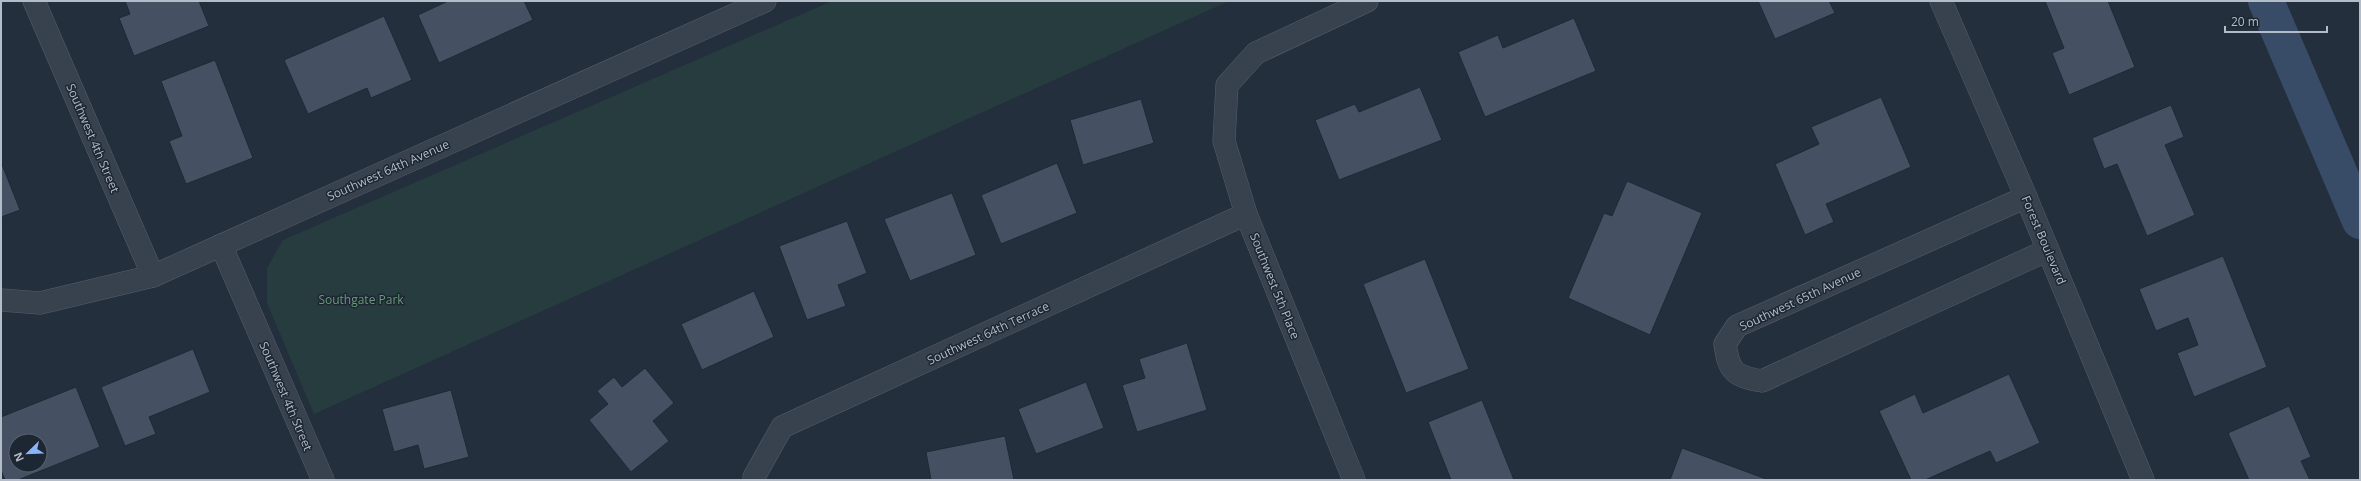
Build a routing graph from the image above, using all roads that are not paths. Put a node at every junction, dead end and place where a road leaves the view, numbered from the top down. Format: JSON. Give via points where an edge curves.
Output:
{"nodes":[{"id":1,"x":34,"y":1,"type":"edge"},
{"id":2,"x":765,"y":1,"type":"edge"},
{"id":3,"x":1367,"y":1,"type":"edge"},
{"id":4,"x":1941,"y":1,"type":"edge"},
{"id":5,"x":2026,"y":197,"type":"junction"},
{"id":6,"x":1246,"y":214,"type":"junction"},
{"id":7,"x":221,"y":245,"type":"junction"},
{"id":8,"x":2048,"y":250,"type":"junction"},
{"id":9,"x":153,"y":276,"type":"junction"},
{"id":10,"x":1,"y":300,"type":"edge"},
{"id":11,"x":754,"y":478,"type":"edge"},
{"id":12,"x":323,"y":480,"type":"edge"},
{"id":13,"x":1354,"y":480,"type":"edge"},
{"id":14,"x":2143,"y":480,"type":"edge"}],
"edges":[{"from":1,"to":9,"type":"street","name":"Southwest 4th Street"},
{"from":2,"to":7,"type":"street","name":"Southwest 64th Avenue"},
{"from":3,"to":6,"type":"street","name":"Southwest 5th Place","via":[[1256,53],[1227,86],[1224,141]]},
{"from":4,"to":5,"type":"street","name":"Forest Boulevard"},
{"from":5,"to":8,"type":"street","name":"Forest Boulevard"},
{"from":5,"to":8,"type":"street","name":"Southwest 65th Avenue","via":[[1737,326],[1725,344],[1728,364],[1741,377],[1762,381]]},
{"from":6,"to":11,"type":"street","name":"Southwest 64th Terrace","via":[[782,427]]},
{"from":6,"to":13,"type":"street","name":"Southwest 5th Place"},
{"from":7,"to":9,"type":"street","name":"Southwest 64th Avenue"},
{"from":7,"to":12,"type":"street","name":"Southwest 4th Street"},
{"from":8,"to":14,"type":"street","name":"Forest Boulevard"},
{"from":9,"to":10,"type":"street","name":"Southwest 64th Avenue","via":[[40,303]]}]}
